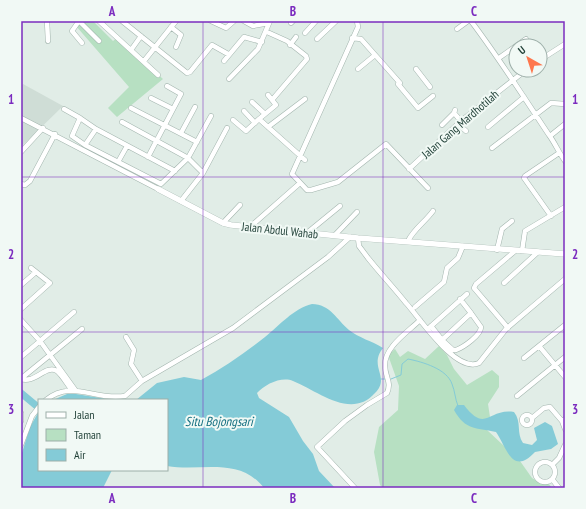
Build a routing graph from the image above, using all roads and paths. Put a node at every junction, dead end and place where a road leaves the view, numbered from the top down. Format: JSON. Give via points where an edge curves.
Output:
{"nodes":[{"id":1,"x":47,"y":21,"type":"edge"},
{"id":2,"x":99,"y":21,"type":"edge"},
{"id":3,"x":122,"y":21,"type":"edge"},
{"id":4,"x":176,"y":21,"type":"edge"},
{"id":5,"x":212,"y":21,"type":"edge"},
{"id":6,"x":234,"y":21,"type":"edge"},
{"id":7,"x":246,"y":21,"type":"edge"},
{"id":8,"x":316,"y":21,"type":"edge"},
{"id":9,"x":336,"y":21,"type":"edge"},
{"id":10,"x":357,"y":21,"type":"edge"},
{"id":11,"x":469,"y":21,"type":"edge"},
{"id":12,"x":77,"y":22,"type":"edge"},
{"id":13,"x":270,"y":22,"type":"edge"},
{"id":14,"x":172,"y":27,"type":"junction"},
{"id":15,"x":457,"y":29,"type":"dead end"},
{"id":16,"x":267,"y":32,"type":"junction"},
{"id":17,"x":305,"y":33,"type":"dead end"},
{"id":18,"x":141,"y":36,"type":"junction"},
{"id":19,"x":296,"y":37,"type":"dead end"},
{"id":20,"x":352,"y":38,"type":"junction"},
{"id":21,"x":317,"y":39,"type":"dead end"},
{"id":22,"x":48,"y":41,"type":"dead end"},
{"id":23,"x":99,"y":42,"type":"dead end"},
{"id":24,"x":262,"y":42,"type":"junction"},
{"id":25,"x":82,"y":43,"type":"dead end"},
{"id":26,"x":565,"y":44,"type":"edge"},
{"id":27,"x":290,"y":45,"type":"junction"},
{"id":28,"x":155,"y":47,"type":"junction"},
{"id":29,"x":176,"y":47,"type":"dead end"},
{"id":30,"x":131,"y":50,"type":"junction"},
{"id":31,"x":508,"y":52,"type":"edge"},
{"id":32,"x":228,"y":54,"type":"junction"},
{"id":33,"x":375,"y":55,"type":"junction"},
{"id":34,"x":548,"y":55,"type":"edge"},
{"id":35,"x":499,"y":58,"type":"junction"},
{"id":36,"x":144,"y":61,"type":"junction"},
{"id":37,"x":224,"y":61,"type":"dead end"},
{"id":38,"x":416,"y":69,"type":"dead end"},
{"id":39,"x":358,"y":70,"type":"dead end"},
{"id":40,"x":158,"y":75,"type":"dead end"},
{"id":41,"x":515,"y":78,"type":"edge"},
{"id":42,"x":229,"y":79,"type":"dead end"},
{"id":43,"x":512,"y":80,"type":"junction"},
{"id":44,"x":167,"y":86,"type":"dead end"},
{"id":45,"x":430,"y":87,"type":"dead end"},
{"id":46,"x":268,"y":95,"type":"dead end"},
{"id":47,"x":433,"y":96,"type":"dead end"},
{"id":48,"x":524,"y":97,"type":"junction"},
{"id":49,"x":151,"y":98,"type":"dead end"},
{"id":50,"x":304,"y":99,"type":"dead end"},
{"id":51,"x":272,"y":100,"type":"junction"},
{"id":52,"x":252,"y":102,"type":"dead end"},
{"id":53,"x":565,"y":104,"type":"edge"},
{"id":54,"x":195,"y":107,"type":"dead end"},
{"id":55,"x":131,"y":108,"type":"dead end"},
{"id":56,"x":64,"y":109,"type":"dead end"},
{"id":57,"x":173,"y":109,"type":"junction"},
{"id":58,"x":244,"y":111,"type":"dead end"},
{"id":59,"x":265,"y":114,"type":"junction"},
{"id":60,"x":534,"y":115,"type":"junction"},
{"id":61,"x":211,"y":116,"type":"dead end"},
{"id":62,"x":21,"y":118,"type":"edge"},
{"id":63,"x":80,"y":118,"type":"junction"},
{"id":64,"x":234,"y":120,"type":"dead end"},
{"id":65,"x":257,"y":121,"type":"junction"},
{"id":66,"x":122,"y":122,"type":"dead end"},
{"id":67,"x":460,"y":123,"type":"junction"},
{"id":68,"x":565,"y":124,"type":"edge"},
{"id":69,"x":166,"y":125,"type":"junction"},
{"id":70,"x":442,"y":125,"type":"dead end"},
{"id":71,"x":268,"y":127,"type":"junction"},
{"id":72,"x":488,"y":127,"type":"dead end"},
{"id":73,"x":43,"y":128,"type":"junction"},
{"id":74,"x":227,"y":128,"type":"dead end"},
{"id":75,"x":96,"y":129,"type":"junction"},
{"id":76,"x":466,"y":131,"type":"dead end"},
{"id":77,"x":55,"y":134,"type":"junction"},
{"id":78,"x":181,"y":134,"type":"junction"},
{"id":79,"x":550,"y":136,"type":"junction"},
{"id":80,"x":158,"y":141,"type":"junction"},
{"id":81,"x":197,"y":142,"type":"junction"},
{"id":82,"x":86,"y":145,"type":"junction"},
{"id":83,"x":127,"y":146,"type":"junction"},
{"id":84,"x":492,"y":148,"type":"dead end"},
{"id":85,"x":21,"y":152,"type":"edge"},
{"id":86,"x":559,"y":153,"type":"junction"},
{"id":87,"x":299,"y":156,"type":"junction"},
{"id":88,"x":148,"y":157,"type":"junction"},
{"id":89,"x":188,"y":158,"type":"junction"},
{"id":90,"x":305,"y":160,"type":"dead end"},
{"id":91,"x":565,"y":161,"type":"edge"},
{"id":92,"x":118,"y":162,"type":"junction"},
{"id":93,"x":409,"y":169,"type":"junction"},
{"id":94,"x":175,"y":171,"type":"junction"},
{"id":95,"x":203,"y":173,"type":"junction"},
{"id":96,"x":300,"y":183,"type":"junction"},
{"id":97,"x":21,"y":184,"type":"edge"},
{"id":98,"x":428,"y":188,"type":"dead end"},
{"id":99,"x":158,"y":189,"type":"joint"},
{"id":100,"x":180,"y":201,"type":"junction"},
{"id":101,"x":240,"y":205,"type":"dead end"},
{"id":102,"x":340,"y":206,"type":"dead end"},
{"id":103,"x":565,"y":207,"type":"edge"},
{"id":104,"x":433,"y":211,"type":"dead end"},
{"id":105,"x":357,"y":212,"type":"dead end"},
{"id":106,"x":551,"y":216,"type":"junction"},
{"id":107,"x":512,"y":221,"type":"dead end"},
{"id":108,"x":223,"y":223,"type":"junction"},
{"id":109,"x":250,"y":226,"type":"junction"},
{"id":110,"x":307,"y":233,"type":"junction"},
{"id":111,"x":335,"y":235,"type":"junction"},
{"id":112,"x":350,"y":237,"type":"junction"},
{"id":113,"x":358,"y":238,"type":"junction"},
{"id":114,"x":408,"y":241,"type":"junction"},
{"id":115,"x":463,"y":246,"type":"junction"},
{"id":116,"x":497,"y":250,"type":"junction"},
{"id":117,"x":515,"y":251,"type":"junction"},
{"id":118,"x":522,"y":251,"type":"junction"},
{"id":119,"x":538,"y":252,"type":"junction"},
{"id":120,"x":565,"y":254,"type":"edge"},
{"id":121,"x":31,"y":268,"type":"dead end"},
{"id":122,"x":36,"y":272,"type":"junction"},
{"id":123,"x":565,"y":278,"type":"edge"},
{"id":124,"x":504,"y":283,"type":"dead end"},
{"id":125,"x":21,"y":285,"type":"edge"},
{"id":126,"x":467,"y":294,"type":"dead end"},
{"id":127,"x":460,"y":299,"type":"junction"},
{"id":128,"x":415,"y":307,"type":"dead end"},
{"id":129,"x":21,"y":309,"type":"edge"},
{"id":130,"x":74,"y":312,"type":"dead end"},
{"id":131,"x":471,"y":313,"type":"junction"},
{"id":132,"x":21,"y":320,"type":"edge"},
{"id":133,"x":420,"y":320,"type":"junction"},
{"id":134,"x":565,"y":325,"type":"edge"},
{"id":135,"x":429,"y":327,"type":"junction"},
{"id":136,"x":508,"y":328,"type":"junction"},
{"id":137,"x":82,"y":329,"type":"dead end"},
{"id":138,"x":126,"y":337,"type":"dead end"},
{"id":139,"x":442,"y":340,"type":"junction"},
{"id":140,"x":40,"y":341,"type":"junction"},
{"id":141,"x":540,"y":346,"type":"junction"},
{"id":142,"x":21,"y":348,"type":"edge"},
{"id":143,"x":26,"y":353,"type":"junction"},
{"id":144,"x":50,"y":355,"type":"junction"},
{"id":145,"x":21,"y":357,"type":"edge"},
{"id":146,"x":565,"y":357,"type":"edge"},
{"id":147,"x":524,"y":358,"type":"dead end"},
{"id":148,"x":555,"y":365,"type":"junction"},
{"id":149,"x":565,"y":377,"type":"edge"},
{"id":150,"x":22,"y":378,"type":"edge"},
{"id":151,"x":142,"y":381,"type":"junction"},
{"id":152,"x":71,"y":389,"type":"junction"},
{"id":153,"x":76,"y":391,"type":"junction"},
{"id":154,"x":518,"y":396,"type":"dead end"},
{"id":155,"x":47,"y":399,"type":"edge"},
{"id":156,"x":37,"y":409,"type":"edge"},
{"id":157,"x":21,"y":413,"type":"edge"},
{"id":158,"x":532,"y":418,"type":"dead end"},
{"id":159,"x":564,"y":420,"type":"edge"},
{"id":160,"x":21,"y":421,"type":"edge"},
{"id":161,"x":565,"y":429,"type":"edge"},
{"id":162,"x":565,"y":444,"type":"edge"},
{"id":163,"x":21,"y":445,"type":"edge"},
{"id":164,"x":552,"y":465,"type":"junction"},
{"id":165,"x":552,"y":479,"type":"junction"},
{"id":166,"x":355,"y":488,"type":"edge"},
{"id":167,"x":559,"y":488,"type":"edge"}],
"edges":[{"from":1,"to":22,"type":"street"},
{"from":2,"to":30,"type":"street"},
{"from":3,"to":18,"type":"street"},
{"from":4,"to":14,"type":"street"},
{"from":5,"to":6,"type":"street","via":[[226,28]]},
{"from":7,"to":13,"type":"street","via":[[253,26]]},
{"from":8,"to":17,"type":"street"},
{"from":9,"to":21,"type":"street"},
{"from":10,"to":20,"type":"street","via":[[358,27]]},
{"from":11,"to":15,"type":"street"},
{"from":11,"to":35,"type":"street"},
{"from":12,"to":23,"type":"street"},
{"from":12,"to":25,"type":"street","via":[[72,31]]},
{"from":13,"to":16,"type":"street"},
{"from":14,"to":28,"type":"street"},
{"from":14,"to":29,"type":"street","via":[[181,35]]},
{"from":16,"to":24,"type":"street"},
{"from":16,"to":27,"type":"street"},
{"from":18,"to":28,"type":"street"},
{"from":18,"to":30,"type":"street"},
{"from":19,"to":27,"type":"street"},
{"from":20,"to":33,"type":"street","via":[[361,39]]},
{"from":20,"to":87,"type":"street"},
{"from":24,"to":32,"type":"street","via":[[244,37]]},
{"from":24,"to":42,"type":"street"},
{"from":26,"to":34,"type":"street"},
{"from":27,"to":51,"type":"street","via":[[307,59]]},
{"from":28,"to":32,"type":"street","via":[[188,73],[212,45]]},
{"from":28,"to":36,"type":"street"},
{"from":30,"to":36,"type":"street"},
{"from":31,"to":35,"type":"street"},
{"from":32,"to":37,"type":"street"},
{"from":33,"to":39,"type":"street"},
{"from":33,"to":47,"type":"street","via":[[418,108]]},
{"from":35,"to":43,"type":"street"},
{"from":36,"to":40,"type":"street"},
{"from":38,"to":45,"type":"street"},
{"from":41,"to":43,"type":"street","name":"Jalan Gang Mardhotilah"},
{"from":43,"to":48,"type":"street"},
{"from":43,"to":67,"type":"street","name":"Jalan Gang Mardhotilah"},
{"from":44,"to":57,"type":"street","via":[[181,93]]},
{"from":46,"to":51,"type":"street"},
{"from":48,"to":60,"type":"street"},
{"from":48,"to":72,"type":"street"},
{"from":49,"to":57,"type":"street"},
{"from":50,"to":71,"type":"street"},
{"from":51,"to":59,"type":"street","via":[[276,105]]},
{"from":52,"to":59,"type":"street"},
{"from":53,"to":60,"type":"street","via":[[552,102]]},
{"from":54,"to":78,"type":"street"},
{"from":55,"to":69,"type":"street"},
{"from":56,"to":63,"type":"street"},
{"from":57,"to":69,"type":"street"},
{"from":58,"to":65,"type":"street"},
{"from":59,"to":65,"type":"street"},
{"from":60,"to":79,"type":"street"},
{"from":60,"to":84,"type":"street"},
{"from":61,"to":81,"type":"street"},
{"from":62,"to":73,"type":"street","name":"Jalan Abdul Wahab"},
{"from":63,"to":75,"type":"street"},
{"from":63,"to":82,"type":"street","via":[[72,136]]},
{"from":64,"to":65,"type":"street","via":[[246,130]]},
{"from":65,"to":71,"type":"street"},
{"from":66,"to":80,"type":"street"},
{"from":67,"to":70,"type":"street","via":[[454,111]]},
{"from":67,"to":76,"type":"street"},
{"from":67,"to":93,"type":"street","name":"Jalan Gang Mardhotilah"},
{"from":68,"to":79,"type":"street"},
{"from":69,"to":78,"type":"street"},
{"from":69,"to":80,"type":"street"},
{"from":71,"to":87,"type":"street"},
{"from":73,"to":77,"type":"street","name":"Jalan Abdul Wahab"},
{"from":73,"to":85,"type":"street"},
{"from":74,"to":95,"type":"street"},
{"from":75,"to":82,"type":"street"},
{"from":75,"to":83,"type":"street"},
{"from":77,"to":97,"type":"street","via":[[30,181],[25,185]]},
{"from":77,"to":99,"type":"street","name":"Jalan Abdul Wahab"},
{"from":78,"to":81,"type":"street"},
{"from":79,"to":86,"type":"street"},
{"from":80,"to":88,"type":"street"},
{"from":80,"to":89,"type":"street"},
{"from":81,"to":89,"type":"street"},
{"from":82,"to":92,"type":"street"},
{"from":83,"to":88,"type":"street"},
{"from":83,"to":92,"type":"street"},
{"from":86,"to":91,"type":"street"},
{"from":86,"to":106,"type":"street","via":[[524,178]]},
{"from":87,"to":90,"type":"street"},
{"from":87,"to":96,"type":"street","via":[[292,172]]},
{"from":88,"to":94,"type":"street"},
{"from":89,"to":94,"type":"street"},
{"from":89,"to":95,"type":"street"},
{"from":92,"to":94,"type":"street","via":[[161,184]]},
{"from":93,"to":96,"type":"street","via":[[386,144],[336,184],[311,190]]},
{"from":93,"to":98,"type":"street"},
{"from":95,"to":100,"type":"street"},
{"from":96,"to":109,"type":"street"},
{"from":99,"to":100,"type":"street","name":"Jalan Abdul Wahab"},
{"from":100,"to":108,"type":"street","name":"Jalan Abdul Wahab"},
{"from":101,"to":108,"type":"street"},
{"from":102,"to":110,"type":"street"},
{"from":103,"to":106,"type":"street"},
{"from":104,"to":114,"type":"street"},
{"from":105,"to":111,"type":"street"},
{"from":106,"to":118,"type":"street","via":[[524,231]]},
{"from":107,"to":116,"type":"street","via":[[502,229]]},
{"from":108,"to":109,"type":"street","name":"Jalan Abdul Wahab"},
{"from":109,"to":110,"type":"street","name":"Jalan Abdul Wahab"},
{"from":110,"to":111,"type":"street","name":"Jalan Abdul Wahab"},
{"from":111,"to":112,"type":"street","name":"Jalan Abdul Wahab"},
{"from":112,"to":113,"type":"street","name":"Jalan Abdul Wahab"},
{"from":112,"to":151,"type":"street","via":[[328,257],[233,328]]},
{"from":113,"to":114,"type":"street","name":"Jalan Abdul Wahab"},
{"from":113,"to":133,"type":"street","via":[[359,246],[368,258]]},
{"from":114,"to":115,"type":"street","name":"Jalan Abdul Wahab"},
{"from":115,"to":116,"type":"street","name":"Jalan Abdul Wahab"},
{"from":115,"to":128,"type":"street","via":[[458,258],[447,268],[444,282]]},
{"from":116,"to":117,"type":"street","name":"Jalan Abdul Wahab"},
{"from":117,"to":118,"type":"street","name":"Jalan Abdul Wahab"},
{"from":117,"to":136,"type":"street","via":[[474,288]]},
{"from":118,"to":119,"type":"street","name":"Jalan Abdul Wahab"},
{"from":119,"to":120,"type":"street","name":"Jalan Abdul Wahab"},
{"from":119,"to":124,"type":"street"},
{"from":121,"to":122,"type":"street"},
{"from":122,"to":125,"type":"street"},
{"from":122,"to":129,"type":"street","via":[[50,283]]},
{"from":123,"to":136,"type":"street"},
{"from":126,"to":127,"type":"street"},
{"from":127,"to":131,"type":"street"},
{"from":127,"to":135,"type":"street"},
{"from":130,"to":140,"type":"street"},
{"from":131,"to":139,"type":"street"},
{"from":131,"to":139,"type":"street","via":[[481,327],[477,335],[456,350]]},
{"from":132,"to":140,"type":"street"},
{"from":133,"to":135,"type":"street"},
{"from":133,"to":166,"type":"street","via":[[388,350],[384,367],[390,382],[387,393],[345,421],[318,447]]},
{"from":134,"to":141,"type":"street"},
{"from":135,"to":136,"type":"street","via":[[448,352],[466,363],[477,365]]},
{"from":135,"to":139,"type":"street"},
{"from":137,"to":144,"type":"street"},
{"from":138,"to":151,"type":"street","via":[[134,350],[131,364]]},
{"from":140,"to":143,"type":"street"},
{"from":140,"to":144,"type":"street"},
{"from":141,"to":147,"type":"street"},
{"from":141,"to":148,"type":"street"},
{"from":142,"to":143,"type":"street"},
{"from":143,"to":145,"type":"street"},
{"from":144,"to":150,"type":"street"},
{"from":144,"to":153,"type":"street"},
{"from":146,"to":148,"type":"street"},
{"from":148,"to":149,"type":"street"},
{"from":148,"to":154,"type":"street"},
{"from":150,"to":152,"type":"street","via":[[32,380],[47,370],[53,370],[57,371]]},
{"from":151,"to":153,"type":"street","via":[[125,396]]},
{"from":152,"to":153,"type":"street"},
{"from":152,"to":155,"type":"street"},
{"from":156,"to":163,"type":"street"},
{"from":157,"to":160,"type":"street"},
{"from":158,"to":159,"type":"street","via":[[544,408],[550,407]]},
{"from":159,"to":161,"type":"street"},
{"from":162,"to":164,"type":"street","via":[[559,458]]},
{"from":164,"to":165,"type":"street","via":[[555,472]]},
{"from":164,"to":165,"type":"street","via":[[544,461],[537,465],[535,473],[536,477],[544,482]]},
{"from":165,"to":167,"type":"street"}]}
